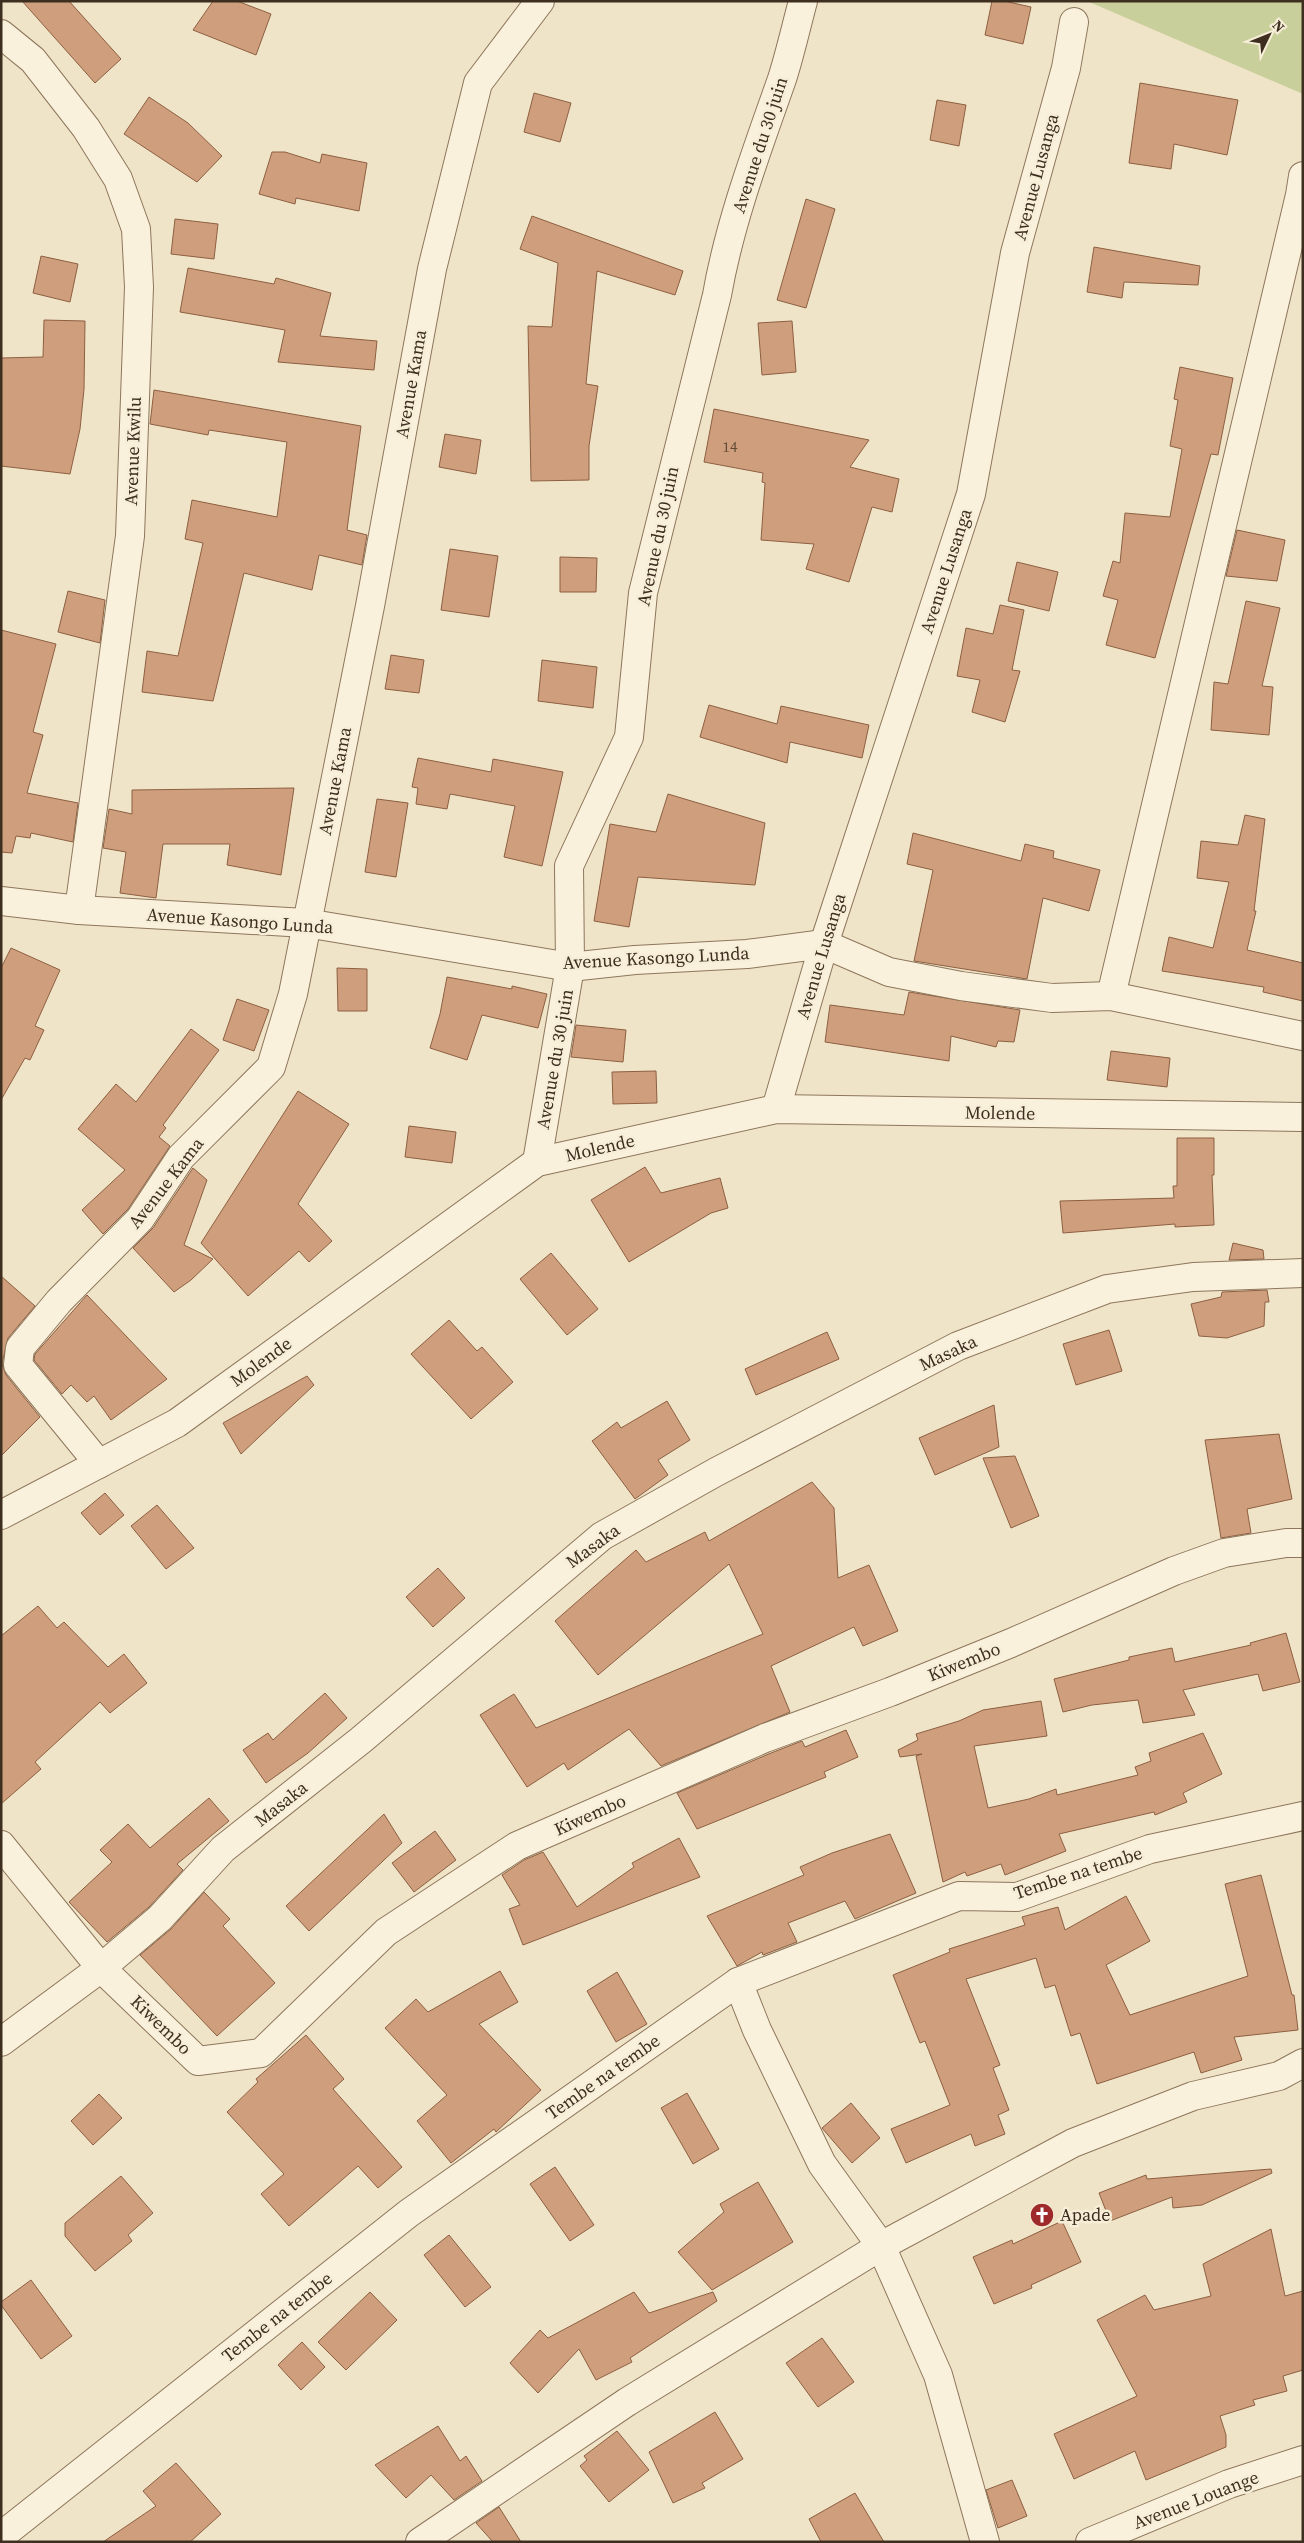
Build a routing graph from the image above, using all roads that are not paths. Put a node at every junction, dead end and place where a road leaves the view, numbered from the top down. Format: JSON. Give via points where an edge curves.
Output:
{"nodes":[{"id":1,"x":540,"y":1,"type":"edge"},
{"id":2,"x":803,"y":1,"type":"edge"},
{"id":3,"x":1074,"y":22,"type":"dead end"},
{"id":4,"x":1,"y":34,"type":"edge"},
{"id":5,"x":1303,"y":176,"type":"edge"},
{"id":6,"x":1,"y":900,"type":"edge"},
{"id":7,"x":79,"y":910,"type":"junction"},
{"id":8,"x":306,"y":923,"type":"junction"},
{"id":9,"x":824,"y":944,"type":"junction"},
{"id":10,"x":570,"y":967,"type":"junction"},
{"id":11,"x":1111,"y":996,"type":"junction"},
{"id":12,"x":1303,"y":1036,"type":"edge"},
{"id":13,"x":776,"y":1109,"type":"junction"},
{"id":14,"x":1303,"y":1117,"type":"edge"},
{"id":15,"x":537,"y":1162,"type":"junction"},
{"id":16,"x":1303,"y":1273,"type":"edge"},
{"id":17,"x":99,"y":1464,"type":"junction"},
{"id":18,"x":1,"y":1515,"type":"edge"},
{"id":19,"x":1303,"y":1543,"type":"edge"},
{"id":20,"x":1303,"y":1816,"type":"edge"},
{"id":21,"x":1,"y":1845,"type":"edge"},
{"id":22,"x":101,"y":1968,"type":"junction"},
{"id":23,"x":738,"y":1982,"type":"junction"},
{"id":24,"x":1,"y":2042,"type":"edge"},
{"id":25,"x":1303,"y":2063,"type":"edge"},
{"id":26,"x":881,"y":2246,"type":"junction"},
{"id":27,"x":1303,"y":2460,"type":"edge"},
{"id":28,"x":1,"y":2536,"type":"edge"},
{"id":29,"x":420,"y":2542,"type":"edge"},
{"id":30,"x":985,"y":2542,"type":"edge"},
{"id":31,"x":1090,"y":2542,"type":"edge"}],
"edges":[{"from":1,"to":8,"type":"street","name":"Avenue Kama","via":[[478,83],[432,269],[370,606]]},
{"from":2,"to":10,"type":"street","name":"Avenue du 30 juin","via":[[722,263],[717,295],[642,593],[629,737],[568,866]]},
{"from":3,"to":9,"type":"street","name":"Avenue Lusanga","via":[[1066,68],[1015,254],[971,494]]},
{"from":4,"to":7,"type":"street","name":"Avenue Kwilu","via":[[33,60],[86,128],[118,179],[136,229],[139,287],[130,536]]},
{"from":5,"to":11,"type":"street"},
{"from":6,"to":7,"type":"street","name":"Avenue Kasongo Lunda"},
{"from":7,"to":8,"type":"street","name":"Avenue Kasongo Lunda"},
{"from":8,"to":10,"type":"street","name":"Avenue Kasongo Lunda"},
{"from":8,"to":17,"type":"street","name":"Avenue Kama","via":[[293,994],[271,1067],[181,1157],[140,1219],[59,1301],[20,1348],[18,1365]]},
{"from":9,"to":10,"type":"street","name":"Avenue Kasongo Lunda","via":[[747,954]]},
{"from":9,"to":11,"type":"street","via":[[889,972],[961,986],[1052,998]]},
{"from":9,"to":13,"type":"street","name":"Avenue Lusanga"},
{"from":10,"to":15,"type":"street","name":"Avenue du 30 juin"},
{"from":11,"to":12,"type":"street"},
{"from":13,"to":14,"type":"street","name":"Molende"},
{"from":13,"to":15,"type":"street","name":"Molende"},
{"from":15,"to":17,"type":"street","name":"Molende","via":[[177,1422]]},
{"from":16,"to":22,"type":"street","name":"Masaka","via":[[1193,1277],[1106,1289],[958,1346],[716,1472],[602,1536],[361,1740],[223,1849],[160,1918]]},
{"from":17,"to":18,"type":"street","name":"Molende"},
{"from":19,"to":22,"type":"street","name":"Kiwembo","via":[[1224,1552],[1174,1571],[1011,1643],[765,1738],[517,1846],[386,1932],[261,2053],[198,2061]]},
{"from":20,"to":23,"type":"street","name":"Tembe na tembe","via":[[1150,1849],[1017,1897],[959,1896]]},
{"from":21,"to":22,"type":"street","name":"Kiwembo"},
{"from":22,"to":24,"type":"street","name":"Masaka"},
{"from":23,"to":26,"type":"street","via":[[757,2030],[822,2164]]},
{"from":23,"to":28,"type":"street","name":"Tembe na tembe","via":[[409,2213]]},
{"from":25,"to":26,"type":"street","via":[[1279,2076],[1193,2096],[1073,2143]]},
{"from":26,"to":29,"type":"street","via":[[627,2402]]},
{"from":26,"to":30,"type":"street","via":[[938,2375]]},
{"from":27,"to":31,"type":"street","name":"Avenue Louange","via":[[1229,2484]]}]}
